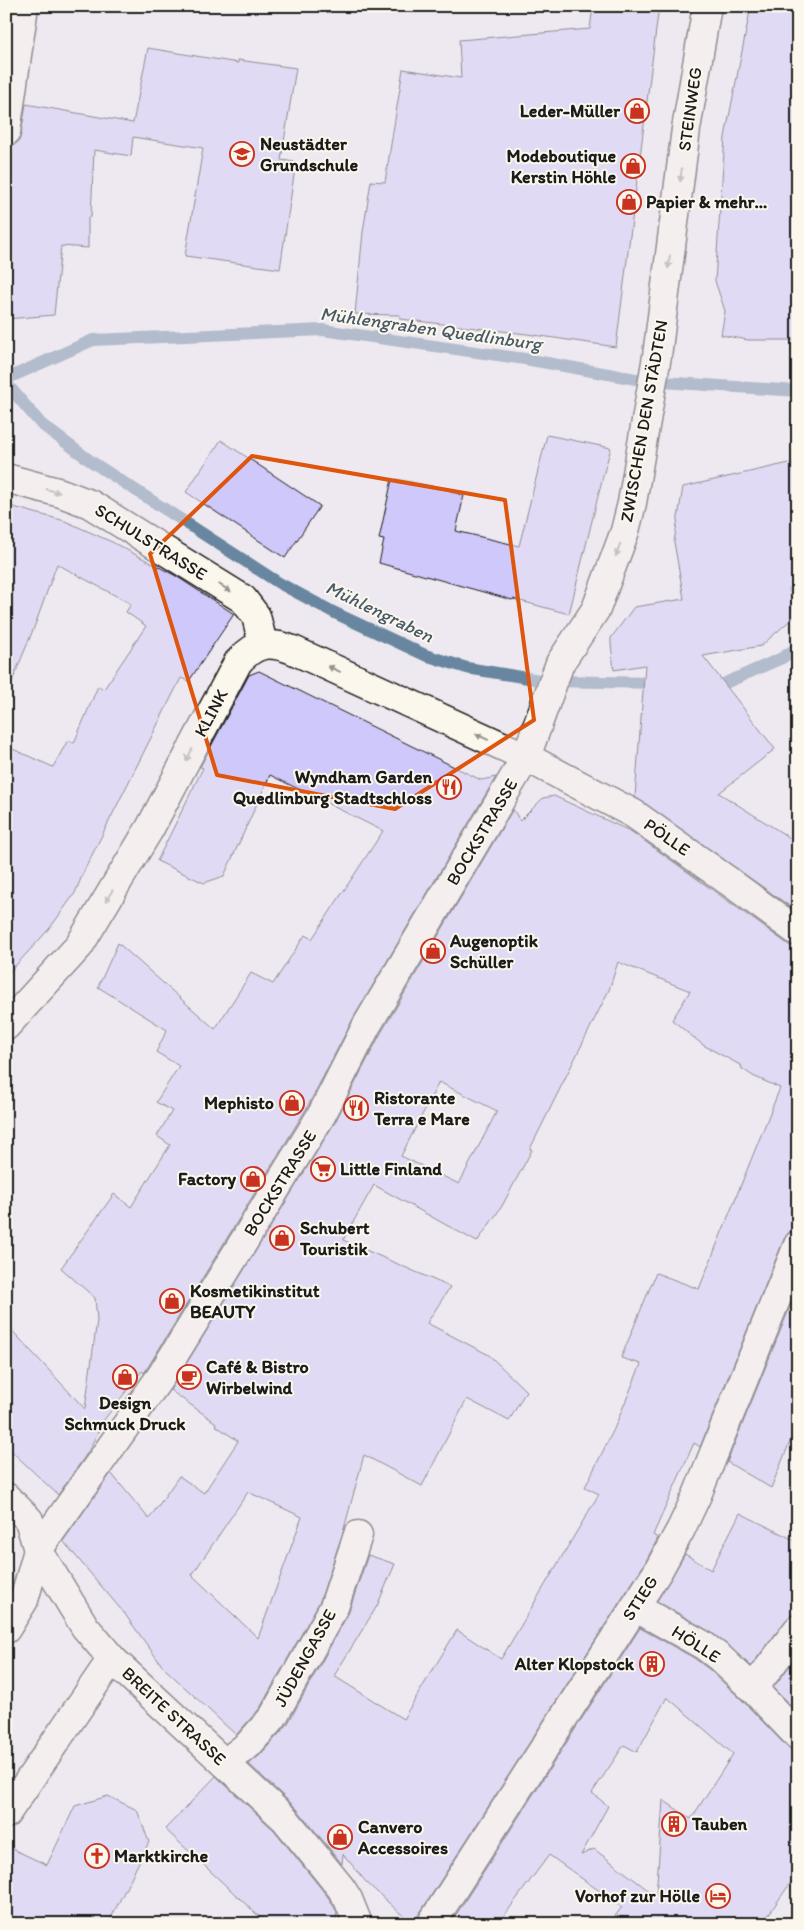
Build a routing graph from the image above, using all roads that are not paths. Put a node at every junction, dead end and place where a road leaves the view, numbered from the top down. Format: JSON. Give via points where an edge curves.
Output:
{"nodes":[{"id":1,"x":24,"y":6,"type":"edge"},
{"id":2,"x":707,"y":6,"type":"edge"},
{"id":3,"x":6,"y":132,"type":"edge"},
{"id":4,"x":676,"y":213,"type":"joint"},
{"id":5,"x":6,"y":478,"type":"edge"},
{"id":6,"x":263,"y":644,"type":"junction"},
{"id":7,"x":526,"y":757,"type":"junction"},
{"id":8,"x":798,"y":932,"type":"edge"},
{"id":9,"x":6,"y":1026,"type":"edge"},
{"id":10,"x":798,"y":1245,"type":"edge"},
{"id":11,"x":6,"y":1497,"type":"edge"},
{"id":12,"x":358,"y":1536,"type":"dead end"},
{"id":13,"x":38,"y":1550,"type":"junction"},
{"id":14,"x":635,"y":1607,"type":"junction"},
{"id":15,"x":6,"y":1629,"type":"edge"},
{"id":16,"x":798,"y":1629,"type":"edge"},
{"id":17,"x":114,"y":1661,"type":"junction"},
{"id":18,"x":752,"y":1689,"type":"junction"},
{"id":19,"x":798,"y":1736,"type":"edge"},
{"id":20,"x":225,"y":1763,"type":"junction"},
{"id":21,"x":6,"y":1814,"type":"edge"},
{"id":22,"x":358,"y":1924,"type":"edge"},
{"id":23,"x":431,"y":1924,"type":"edge"}],
"edges":[{"from":1,"to":3,"type":"street"},
{"from":2,"to":4,"type":"street","name":"STEINWEG","one_way":true},
{"from":4,"to":7,"type":"street","name":"ZWISCHEN DEN STÄDTEN","one_way":true,"via":[[650,400],[625,531],[596,609],[560,664]]},
{"from":5,"to":6,"type":"street","name":"SCHULSTRASSE","one_way":true,"via":[[90,504],[243,599],[256,616]]},
{"from":7,"to":6,"type":"street","one_way":true,"via":[[293,650]]},
{"from":6,"to":9,"type":"street","name":"KLINK","one_way":true,"via":[[238,662],[150,828],[79,946]]},
{"from":7,"to":8,"type":"street","name":"PÖLLE","via":[[634,814]]},
{"from":7,"to":13,"type":"street","name":"BOCKSTRASSE","via":[[367,1025],[322,1114],[161,1376]]},
{"from":10,"to":14,"type":"street","name":"STIEG","via":[[697,1495],[672,1546]]},
{"from":11,"to":13,"type":"street","name":"BREITE STRASSE","via":[[29,1520]]},
{"from":12,"to":20,"type":"street","name":"JÜDENGASSE","via":[[334,1608],[273,1717],[248,1745]]},
{"from":13,"to":15,"type":"street","name":"BOCKSTRASSE","via":[[24,1600]]},
{"from":13,"to":17,"type":"street","name":"BREITE STRASSE","via":[[86,1627]]},
{"from":14,"to":18,"type":"street","name":"HÖLLE","via":[[703,1645]]},
{"from":14,"to":23,"type":"street","name":"STIEG"},
{"from":16,"to":18,"type":"street"},
{"from":17,"to":20,"type":"street","name":"BREITE STRASSE"},
{"from":17,"to":21,"type":"street","via":[[105,1669]]},
{"from":18,"to":19,"type":"street","name":"HÖLLE"},
{"from":20,"to":22,"type":"street","name":"BREITE STRASSE","via":[[285,1819],[341,1888]]}]}
